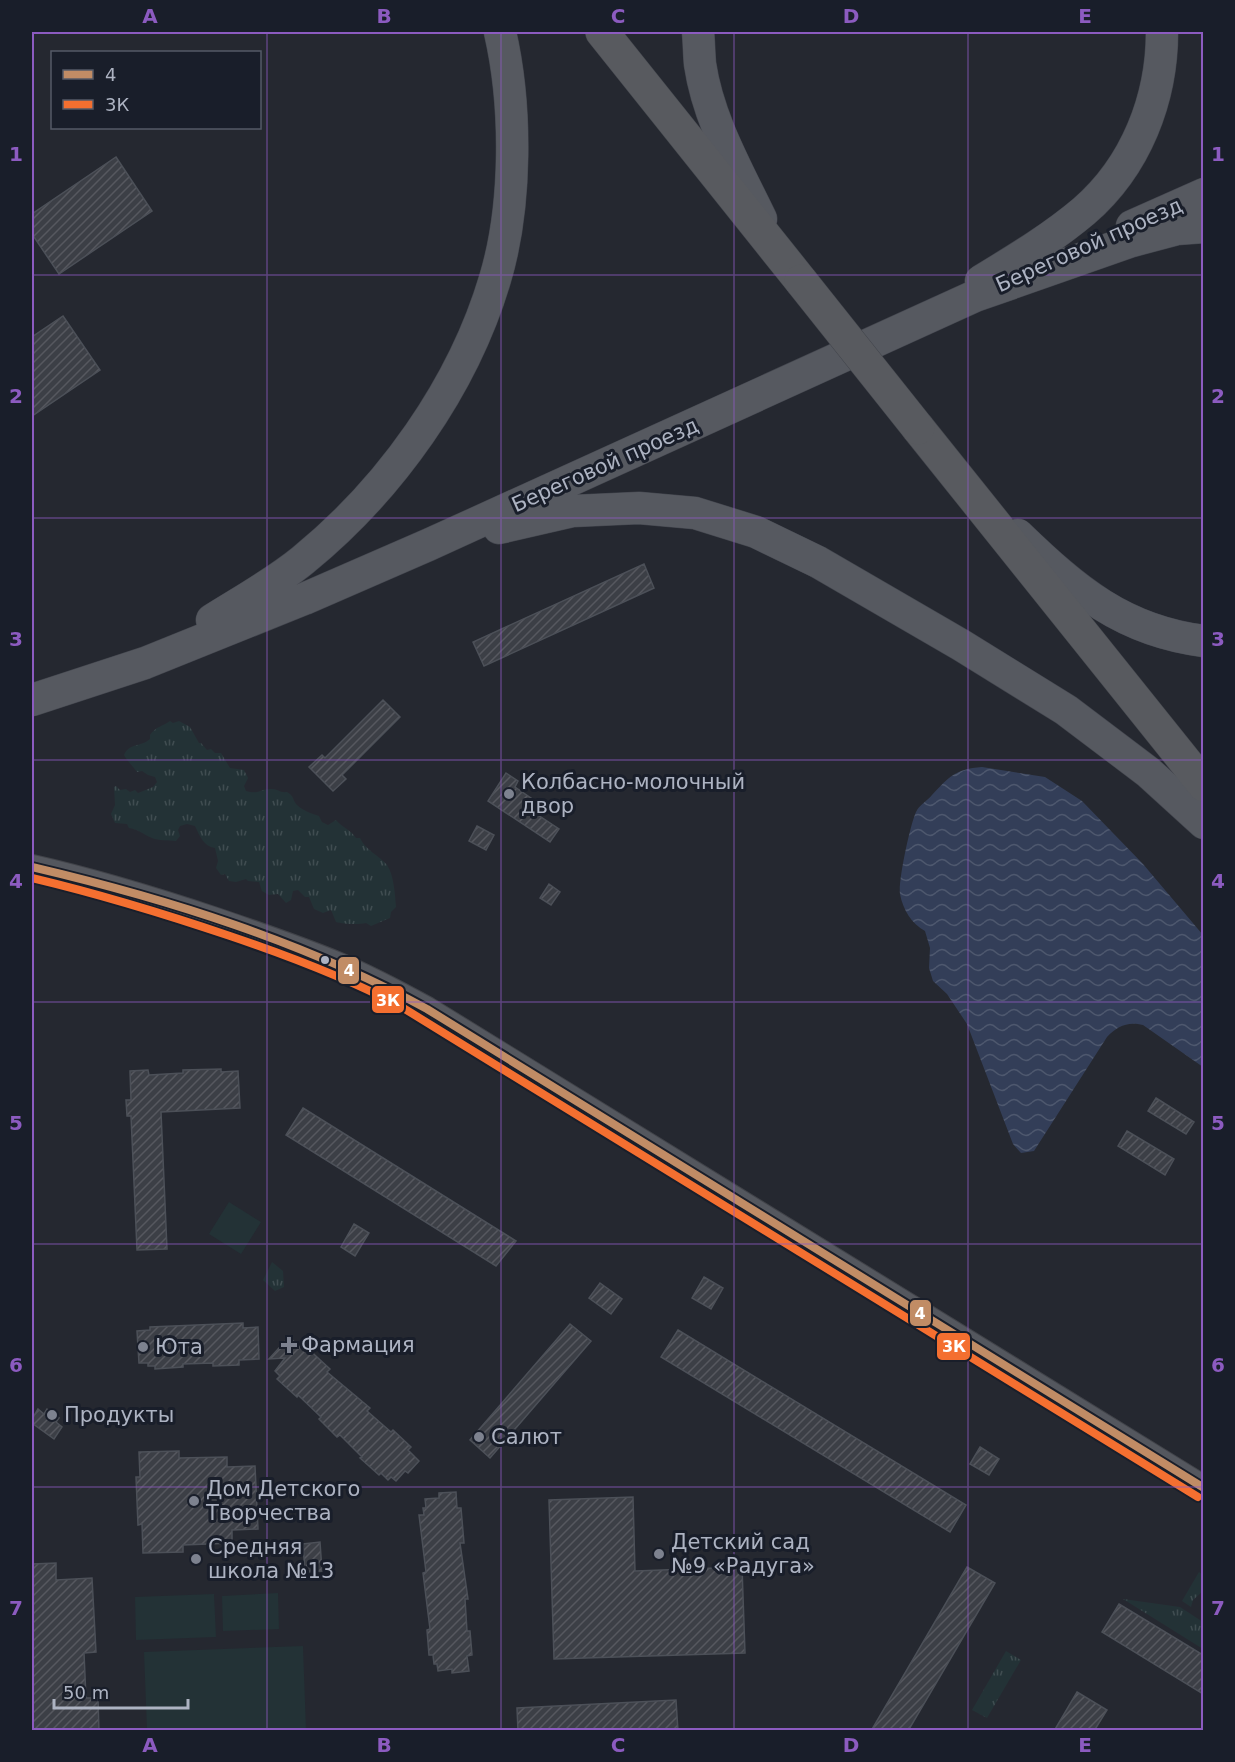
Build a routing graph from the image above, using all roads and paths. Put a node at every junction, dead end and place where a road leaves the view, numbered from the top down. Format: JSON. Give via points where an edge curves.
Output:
{"nodes":[{"id":1,"x":500,"y":32,"type":"edge"},
{"id":2,"x":602,"y":32,"type":"edge"},
{"id":3,"x":699,"y":32,"type":"edge"},
{"id":4,"x":1162,"y":32,"type":"edge"},
{"id":5,"x":1203,"y":194,"type":"edge"},
{"id":6,"x":1203,"y":226,"type":"edge"},
{"id":7,"x":776,"y":249,"type":"junction"},
{"id":8,"x":975,"y":296,"type":"junction"},
{"id":9,"x":904,"y":328,"type":"junction"},
{"id":10,"x":956,"y":474,"type":"junction"},
{"id":11,"x":428,"y":545,"type":"junction"},
{"id":12,"x":1203,"y":641,"type":"edge"},
{"id":13,"x":145,"y":663,"type":"junction"},
{"id":14,"x":32,"y":700,"type":"edge"},
{"id":15,"x":1203,"y":785,"type":"edge"},
{"id":16,"x":1203,"y":823,"type":"edge"},
{"id":17,"x":32,"y":855,"type":"edge"},
{"id":18,"x":32,"y":867,"type":"edge"},
{"id":19,"x":67,"y":875,"type":"junction"},
{"id":20,"x":1203,"y":1488,"type":"edge"}],
"edges":[{"from":1,"to":13,"type":"main road","via":[[512,120],[503,247],[482,317],[438,405],[382,482],[303,560]]},
{"from":2,"to":7,"type":"highway"},
{"from":3,"to":7,"type":"main road","via":[[700,64],[708,102],[723,142]]},
{"from":4,"to":9,"type":"main road","via":[[1158,86],[1128,159],[1109,185],[1085,210],[1045,241]]},
{"from":5,"to":8,"type":"main road","name":"Береговой проезд"},
{"from":6,"to":8,"type":"main road","via":[[1132,241]]},
{"from":7,"to":10,"type":"highway","bridge":true},
{"from":8,"to":9,"type":"main road"},
{"from":9,"to":11,"type":"main road","name":"Береговой проезд"},
{"from":10,"to":12,"type":"main road","via":[[1052,568],[1091,599],[1126,620]]},
{"from":10,"to":15,"type":"highway"},
{"from":11,"to":13,"type":"main road","name":"Береговой проезд"},
{"from":11,"to":16,"type":"main road","via":[[573,511],[639,508],[695,513],[756,532],[818,562],[1066,710],[1148,772]]},
{"from":13,"to":14,"type":"main road"},
{"from":17,"to":19,"type":"street"},
{"from":18,"to":19,"type":"street"},
{"from":19,"to":20,"type":"street","via":[[266,937],[339,964],[396,992]]}]}
